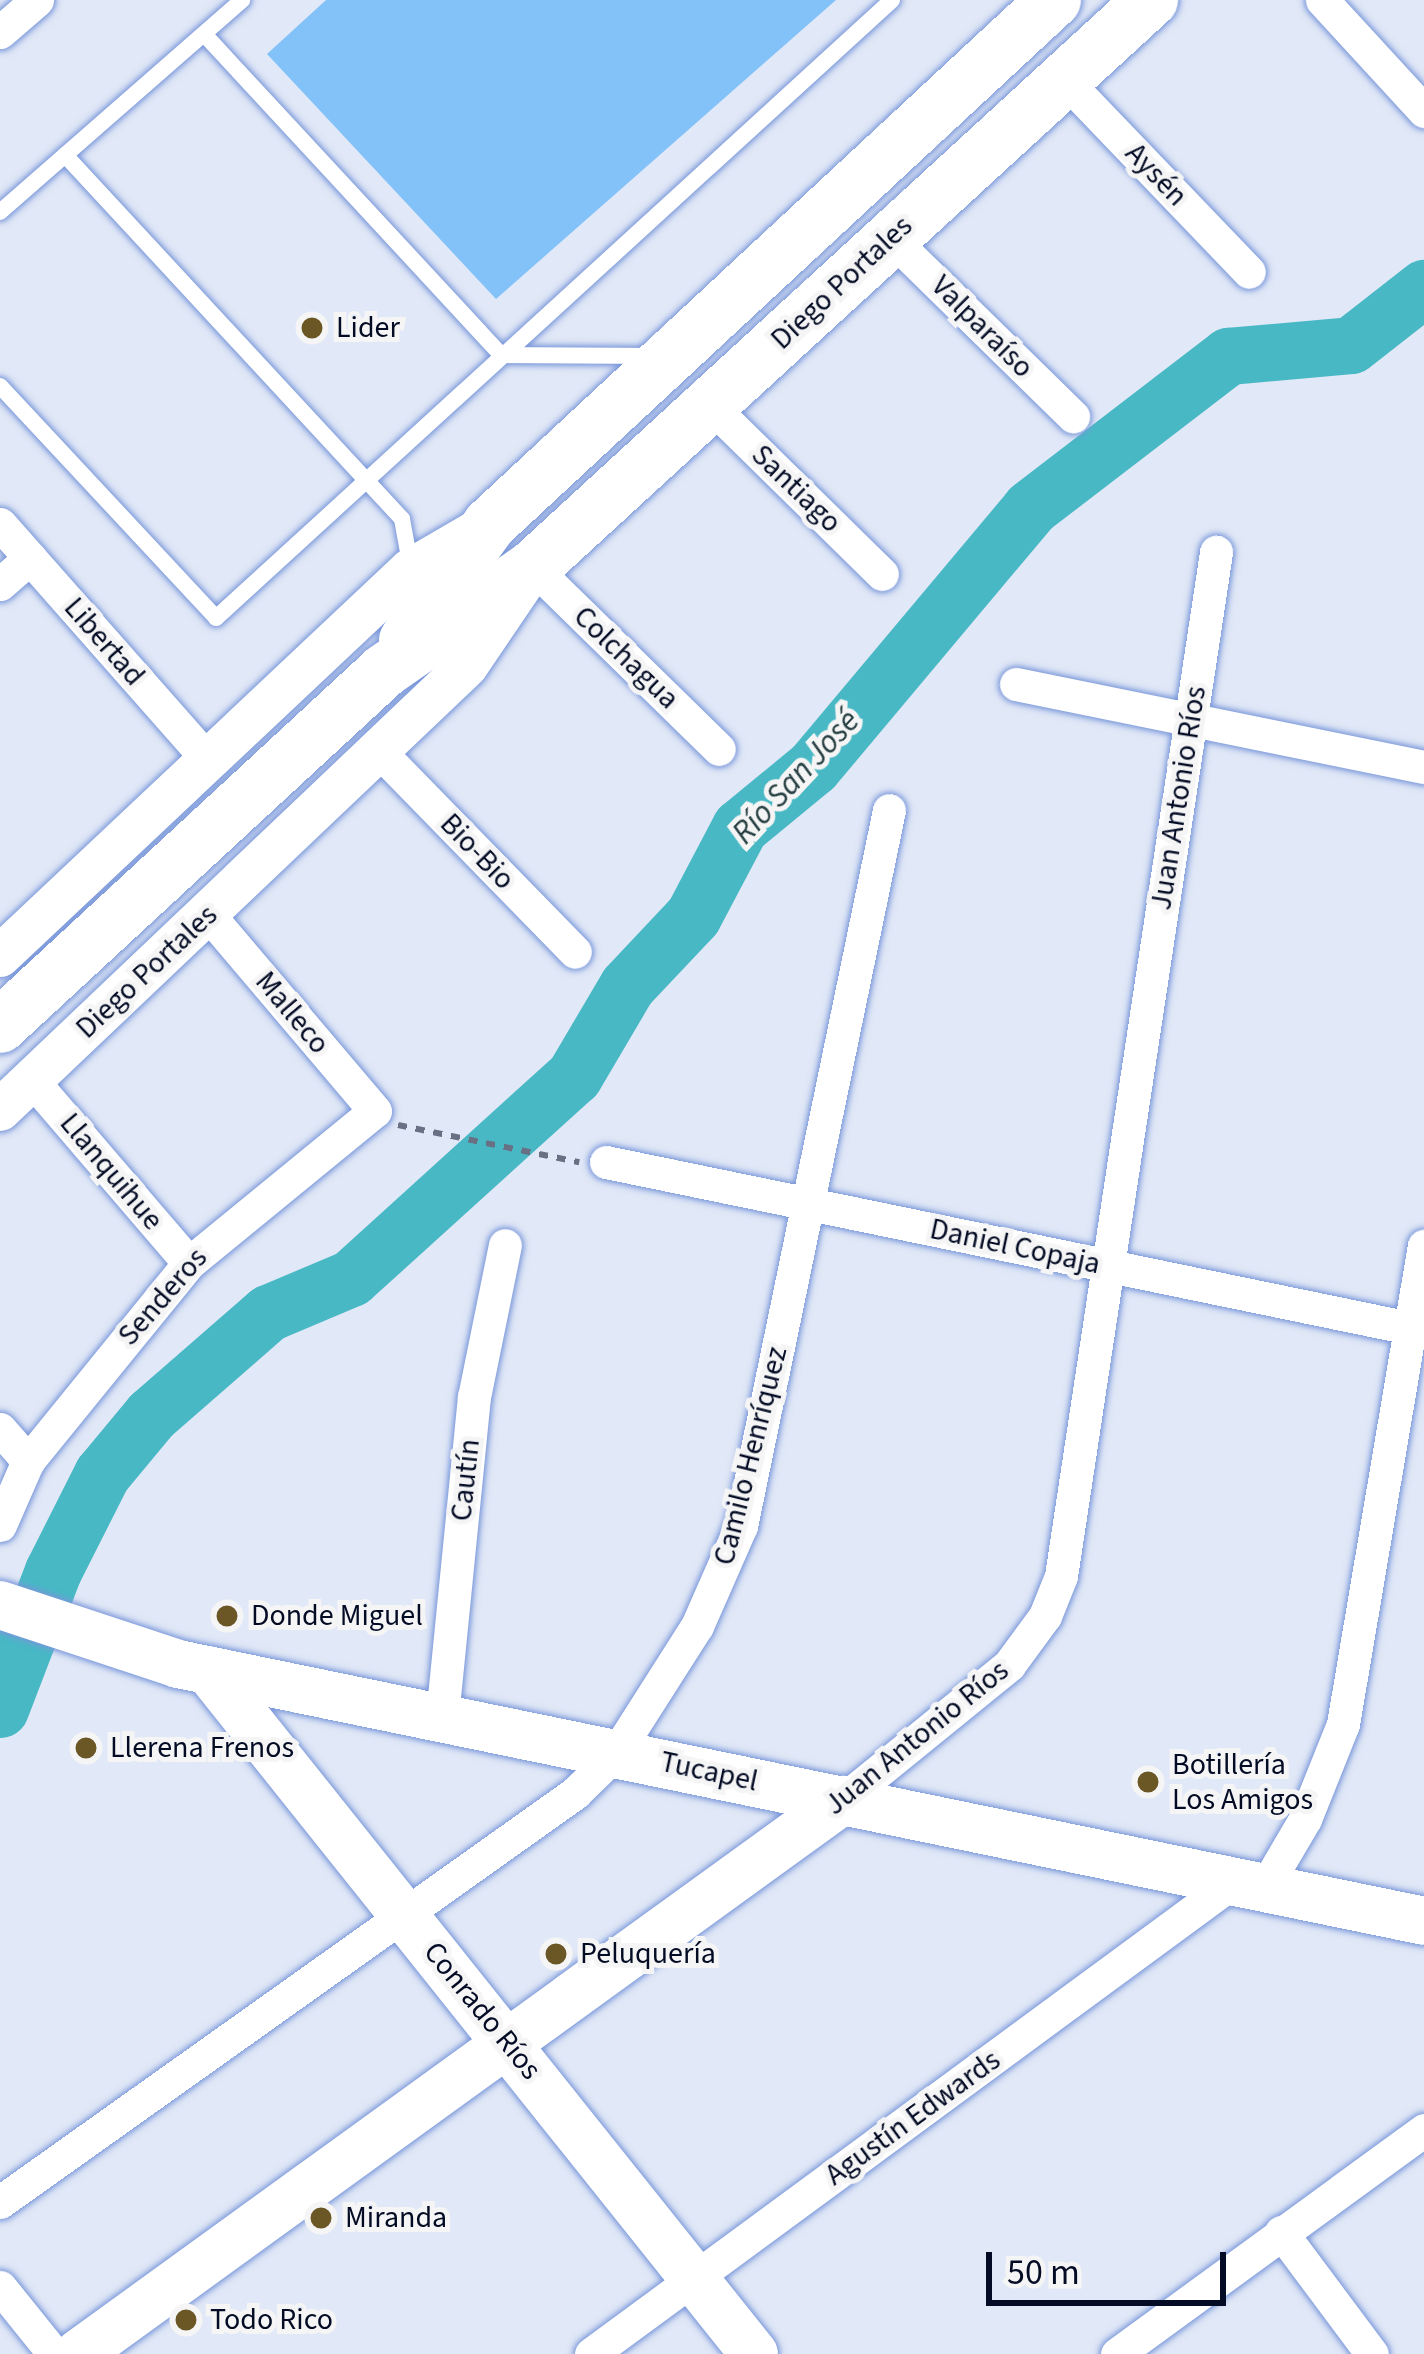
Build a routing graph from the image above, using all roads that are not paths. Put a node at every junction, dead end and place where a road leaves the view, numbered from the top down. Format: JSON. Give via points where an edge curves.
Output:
{"nodes":[{"id":1,"x":38,"y":0,"type":"edge"},
{"id":2,"x":242,"y":0,"type":"edge"},
{"id":3,"x":892,"y":0,"type":"edge"},
{"id":4,"x":1054,"y":0,"type":"edge"},
{"id":5,"x":1151,"y":0,"type":"edge"},
{"id":6,"x":1322,"y":0,"type":"edge"},
{"id":7,"x":1094,"y":18,"type":"edge"},
{"id":8,"x":0,"y":32,"type":"edge"},
{"id":9,"x":204,"y":34,"type":"junction"},
{"id":10,"x":1064,"y":79,"type":"junction"},
{"id":11,"x":1424,"y":111,"type":"edge"},
{"id":12,"x":65,"y":155,"type":"junction"},
{"id":13,"x":0,"y":212,"type":"edge"},
{"id":14,"x":892,"y":238,"type":"junction"},
{"id":15,"x":1249,"y":272,"type":"dead end"},
{"id":16,"x":501,"y":355,"type":"junction"},
{"id":17,"x":671,"y":356,"type":"junction"},
{"id":18,"x":0,"y":386,"type":"edge"},
{"id":19,"x":710,"y":405,"type":"junction"},
{"id":20,"x":1073,"y":416,"type":"dead end"},
{"id":21,"x":365,"y":480,"type":"junction"},
{"id":22,"x":0,"y":524,"type":"edge"},
{"id":23,"x":490,"y":524,"type":"junction"},
{"id":24,"x":1216,"y":552,"type":"dead end"},
{"id":25,"x":30,"y":558,"type":"junction"},
{"id":26,"x":533,"y":567,"type":"junction"},
{"id":27,"x":410,"y":570,"type":"junction"},
{"id":28,"x":882,"y":574,"type":"dead end"},
{"id":29,"x":0,"y":584,"type":"edge"},
{"id":30,"x":384,"y":671,"type":"junction"},
{"id":31,"x":1016,"y":684,"type":"dead end"},
{"id":32,"x":1191,"y":720,"type":"junction"},
{"id":33,"x":719,"y":749,"type":"dead end"},
{"id":34,"x":380,"y":752,"type":"junction"},
{"id":35,"x":208,"y":760,"type":"junction"},
{"id":36,"x":1424,"y":767,"type":"edge"},
{"id":37,"x":889,"y":810,"type":"dead end"},
{"id":38,"x":209,"y":915,"type":"junction"},
{"id":39,"x":575,"y":952,"type":"dead end"},
{"id":40,"x":0,"y":956,"type":"edge"},
{"id":41,"x":0,"y":1026,"type":"edge"},
{"id":42,"x":32,"y":1080,"type":"junction"},
{"id":43,"x":0,"y":1110,"type":"edge"},
{"id":44,"x":375,"y":1111,"type":"joint"},
{"id":45,"x":606,"y":1162,"type":"road end"},
{"id":46,"x":809,"y":1204,"type":"junction"},
{"id":47,"x":505,"y":1245,"type":"dead end"},
{"id":48,"x":1424,"y":1246,"type":"edge"},
{"id":49,"x":189,"y":1263,"type":"junction"},
{"id":50,"x":1107,"y":1266,"type":"junction"},
{"id":51,"x":1417,"y":1330,"type":"edge"},
{"id":52,"x":0,"y":1429,"type":"edge"},
{"id":53,"x":28,"y":1461,"type":"junction"},
{"id":54,"x":0,"y":1525,"type":"edge"},
{"id":55,"x":0,"y":1605,"type":"edge"},
{"id":56,"x":208,"y":1670,"type":"junction"},
{"id":57,"x":442,"y":1718,"type":"junction"},
{"id":58,"x":616,"y":1753,"type":"junction"},
{"id":59,"x":843,"y":1800,"type":"junction"},
{"id":60,"x":1250,"y":1884,"type":"junction"},
{"id":61,"x":404,"y":1914,"type":"junction"},
{"id":62,"x":1424,"y":1921,"type":"edge"},
{"id":63,"x":508,"y":2043,"type":"junction"},
{"id":64,"x":1424,"y":2130,"type":"edge"},
{"id":65,"x":0,"y":2202,"type":"edge"},
{"id":66,"x":1281,"y":2232,"type":"junction"},
{"id":67,"x":694,"y":2279,"type":"junction"},
{"id":68,"x":0,"y":2287,"type":"edge"},
{"id":69,"x":54,"y":2354,"type":"edge"},
{"id":70,"x":78,"y":2354,"type":"edge"},
{"id":71,"x":591,"y":2354,"type":"edge"},
{"id":72,"x":754,"y":2354,"type":"edge"},
{"id":73,"x":1117,"y":2354,"type":"edge"},
{"id":74,"x":1372,"y":2354,"type":"edge"}],
"edges":[{"from":1,"to":8,"type":"street"},
{"from":2,"to":9,"type":"lane"},
{"from":3,"to":16,"type":"lane"},
{"from":4,"to":17,"type":"main road","name":"Diego Portales"},
{"from":5,"to":7,"type":"main road","name":"Diego Portales"},
{"from":6,"to":11,"type":"street"},
{"from":7,"to":10,"type":"main road","name":"Diego Portales"},
{"from":9,"to":12,"type":"lane"},
{"from":9,"to":16,"type":"lane"},
{"from":10,"to":14,"type":"main road","name":"Diego Portales"},
{"from":10,"to":15,"type":"street","name":"Aysén"},
{"from":12,"to":13,"type":"lane"},
{"from":12,"to":21,"type":"lane"},
{"from":14,"to":19,"type":"main road","name":"Diego Portales"},
{"from":14,"to":20,"type":"street","name":"Valparaíso"},
{"from":16,"to":17,"type":"lane"},
{"from":16,"to":21,"type":"lane"},
{"from":17,"to":23,"type":"main road","name":"Diego Portales"},
{"from":18,"to":21,"type":"lane","via":[[216,618]]},
{"from":19,"to":26,"type":"main road","name":"Diego Portales"},
{"from":19,"to":28,"type":"street","name":"Santiago"},
{"from":21,"to":27,"type":"lane","via":[[406,527]]},
{"from":22,"to":25,"type":"street","name":"Libertad"},
{"from":23,"to":27,"type":"street","name":"Diego Portales"},
{"from":23,"to":30,"type":"main road","name":"Diego Portales"},
{"from":24,"to":32,"type":"street","name":"Juan Antonio Ríos"},
{"from":25,"to":29,"type":"street"},
{"from":25,"to":35,"type":"street","name":"Libertad"},
{"from":26,"to":30,"type":"main road","name":"Diego Portales"},
{"from":26,"to":33,"type":"street","name":"Colchagua"},
{"from":26,"to":34,"type":"street","name":"Diego Portales","via":[[492,636]]},
{"from":27,"to":35,"type":"street","name":"Diego Portales"},
{"from":30,"to":41,"type":"main road","name":"Diego Portales"},
{"from":31,"to":32,"type":"street"},
{"from":32,"to":36,"type":"street"},
{"from":32,"to":50,"type":"street","name":"Juan Antonio Ríos"},
{"from":34,"to":38,"type":"street","name":"Diego Portales"},
{"from":34,"to":39,"type":"street","name":"Bio-Bio"},
{"from":35,"to":40,"type":"street","name":"Diego Portales"},
{"from":37,"to":46,"type":"street","name":"Camilo Henríquez"},
{"from":38,"to":42,"type":"street","name":"Diego Portales"},
{"from":38,"to":44,"type":"street","name":"Malleco"},
{"from":42,"to":43,"type":"street","name":"Diego Portales"},
{"from":42,"to":49,"type":"street","name":"Llanquihue"},
{"from":44,"to":49,"type":"street","name":"Senderos"},
{"from":45,"to":46,"type":"street","name":"Daniel Copaja"},
{"from":46,"to":50,"type":"street","name":"Daniel Copaja"},
{"from":46,"to":58,"type":"street","name":"Camilo Henríquez","via":[[728,1563]]},
{"from":47,"to":57,"type":"street","name":"Cautín","via":[[474,1396]]},
{"from":48,"to":51,"type":"street","name":"Agustín Edwards"},
{"from":49,"to":53,"type":"street","name":"Senderos"},
{"from":50,"to":51,"type":"street","name":"Daniel Copaja"},
{"from":50,"to":59,"type":"street","name":"Juan Antonio Ríos","via":[[1066,1552],[1045,1616],[1009,1665]]},
{"from":51,"to":60,"type":"street","name":"Agustín Edwards","via":[[1343,1724],[1327,1773]]},
{"from":52,"to":53,"type":"street"},
{"from":53,"to":54,"type":"street","name":"Senderos"},
{"from":55,"to":56,"type":"main road","name":"Tucapel"},
{"from":56,"to":57,"type":"main road","name":"Tucapel"},
{"from":56,"to":61,"type":"main road","name":"Conrado Ríos"},
{"from":57,"to":58,"type":"main road","name":"Tucapel"},
{"from":58,"to":59,"type":"main road","name":"Tucapel"},
{"from":58,"to":61,"type":"street","name":"Camilo Henríquez","via":[[575,1792]]},
{"from":59,"to":60,"type":"main road","name":"Tucapel"},
{"from":59,"to":63,"type":"main road","name":"Juan Antonio Ríos"},
{"from":60,"to":62,"type":"main road","name":"Tucapel"},
{"from":60,"to":67,"type":"street","name":"Agustín Edwards"},
{"from":61,"to":63,"type":"main road","name":"Conrado Ríos"},
{"from":61,"to":65,"type":"street","name":"Camilo Henríquez"},
{"from":63,"to":67,"type":"main road","name":"Conrado Ríos"},
{"from":63,"to":70,"type":"main road","name":"Juan Antonio Ríos"},
{"from":64,"to":66,"type":"street"},
{"from":66,"to":73,"type":"street"},
{"from":66,"to":74,"type":"street"},
{"from":67,"to":71,"type":"street","name":"Agustín Edwards"},
{"from":67,"to":72,"type":"main road","name":"Conrado Ríos"},
{"from":68,"to":69,"type":"street"}]}
